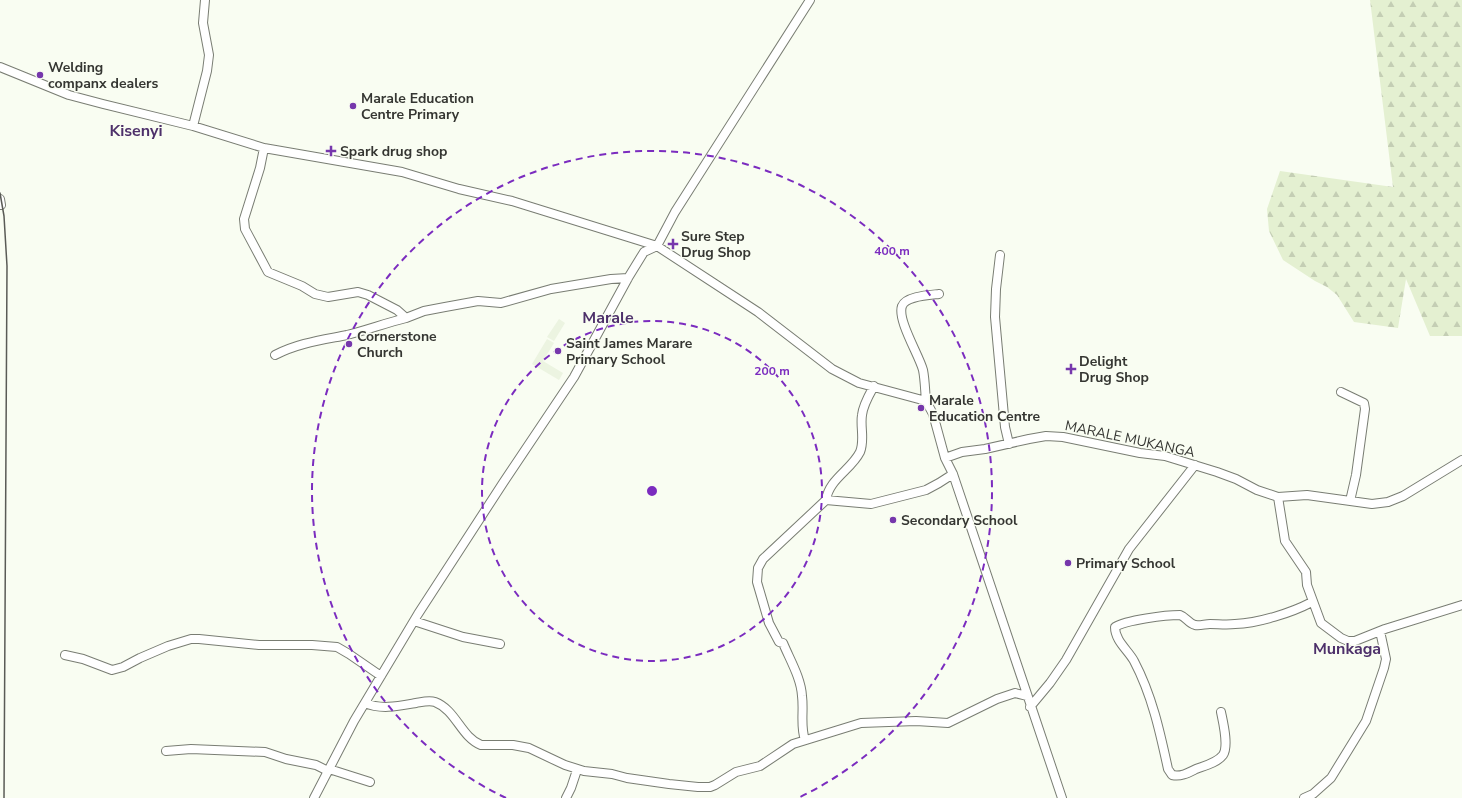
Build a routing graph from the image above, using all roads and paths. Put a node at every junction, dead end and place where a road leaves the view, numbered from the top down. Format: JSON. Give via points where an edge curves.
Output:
{"nodes":[{"id":1,"x":205,"y":0,"type":"edge"},
{"id":2,"x":810,"y":0,"type":"edge"},
{"id":3,"x":0,"y":67,"type":"edge"},
{"id":4,"x":193,"y":126,"type":"junction"},
{"id":5,"x":264,"y":148,"type":"junction"},
{"id":6,"x":657,"y":246,"type":"junction"},
{"id":7,"x":1000,"y":255,"type":"dead end"},
{"id":8,"x":628,"y":278,"type":"junction"},
{"id":9,"x":939,"y":294,"type":"dead end"},
{"id":10,"x":406,"y":318,"type":"junction"},
{"id":11,"x":275,"y":355,"type":"dead end"},
{"id":12,"x":874,"y":386,"type":"junction"},
{"id":13,"x":1341,"y":392,"type":"dead end"},
{"id":14,"x":926,"y":401,"type":"junction"},
{"id":15,"x":1009,"y":444,"type":"junction"},
{"id":16,"x":945,"y":458,"type":"junction"},
{"id":17,"x":1462,"y":460,"type":"edge"},
{"id":18,"x":1195,"y":465,"type":"junction"},
{"id":19,"x":953,"y":474,"type":"junction"},
{"id":20,"x":1278,"y":496,"type":"junction"},
{"id":21,"x":826,"y":500,"type":"junction"},
{"id":22,"x":1350,"y":501,"type":"junction"},
{"id":23,"x":1312,"y":602,"type":"junction"},
{"id":24,"x":1462,"y":605,"type":"edge"},
{"id":25,"x":414,"y":621,"type":"junction"},
{"id":26,"x":1380,"y":631,"type":"junction"},
{"id":27,"x":500,"y":644,"type":"dead end"},
{"id":28,"x":65,"y":655,"type":"dead end"},
{"id":29,"x":381,"y":676,"type":"junction"},
{"id":30,"x":1027,"y":696,"type":"junction"},
{"id":31,"x":365,"y":704,"type":"junction"},
{"id":32,"x":1030,"y":707,"type":"junction"},
{"id":33,"x":1221,"y":712,"type":"dead end"},
{"id":34,"x":805,"y":740,"type":"junction"},
{"id":35,"x":166,"y":751,"type":"dead end"},
{"id":36,"x":328,"y":770,"type":"junction"},
{"id":37,"x":577,"y":770,"type":"junction"},
{"id":38,"x":370,"y":782,"type":"dead end"},
{"id":39,"x":314,"y":798,"type":"edge"},
{"id":40,"x":566,"y":798,"type":"edge"},
{"id":41,"x":1062,"y":798,"type":"edge"},
{"id":42,"x":1304,"y":798,"type":"edge"}],
"edges":[{"from":1,"to":4,"type":"street","via":[[202,23],[209,55]]},
{"from":2,"to":6,"type":"street","via":[[674,212]]},
{"from":3,"to":4,"type":"street","via":[[69,95]]},
{"from":4,"to":5,"type":"street"},
{"from":5,"to":6,"type":"street","via":[[402,172],[512,201]]},
{"from":5,"to":10,"type":"street","via":[[244,219],[244,228],[268,272],[315,294],[328,297],[358,292],[368,295],[397,310]]},
{"from":6,"to":8,"type":"street","via":[[644,252]]},
{"from":6,"to":12,"type":"street","via":[[758,312],[832,369],[859,383]]},
{"from":7,"to":15,"type":"street","via":[[996,317],[1004,419]]},
{"from":8,"to":10,"type":"street","via":[[611,278],[551,289],[501,303],[471,302],[424,311]]},
{"from":8,"to":25,"type":"street","via":[[574,377]]},
{"from":9,"to":14,"type":"street","via":[[912,298],[902,306],[907,333],[923,370]]},
{"from":10,"to":11,"type":"street","via":[[348,335],[302,344]]},
{"from":12,"to":14,"type":"street"},
{"from":12,"to":21,"type":"street","via":[[861,418],[860,451],[833,484]]},
{"from":13,"to":22,"type":"street","via":[[1361,400],[1365,409]]},
{"from":14,"to":16,"type":"street","via":[[933,414]]},
{"from":15,"to":16,"type":"street","name":"MARALE MUKANGA","via":[[962,452]]},
{"from":15,"to":18,"type":"street","name":"MARALE MUKANGA","via":[[1046,436],[1063,437],[1165,456]]},
{"from":16,"to":19,"type":"street"},
{"from":17,"to":22,"type":"street","name":"MARALE MUKANGA","via":[[1403,496],[1388,502],[1372,504]]},
{"from":18,"to":20,"type":"street","name":"MARALE MUKANGA"},
{"from":18,"to":32,"type":"street","via":[[1130,549],[1066,660]]},
{"from":19,"to":21,"type":"street","via":[[926,490],[871,504]]},
{"from":19,"to":30,"type":"street"},
{"from":20,"to":22,"type":"street","name":"MARALE MUKANGA","via":[[1307,495]]},
{"from":20,"to":23,"type":"street","via":[[1284,541],[1306,572]]},
{"from":21,"to":34,"type":"street","via":[[763,559],[757,573],[757,582],[769,623],[779,642],[783,643],[800,686],[802,730]]},
{"from":23,"to":26,"type":"street","via":[[1321,623],[1348,641],[1355,641]]},
{"from":23,"to":33,"type":"street","via":[[1247,623],[1198,626],[1180,615],[1119,624],[1115,627],[1116,636],[1134,660],[1145,686],[1168,769],[1172,775],[1180,776],[1214,762],[1223,755],[1225,732]]},
{"from":24,"to":26,"type":"street"},
{"from":25,"to":27,"type":"street","via":[[463,637]]},
{"from":25,"to":29,"type":"street"},
{"from":26,"to":42,"type":"street","via":[[1386,659],[1366,721],[1331,778],[1313,794]]},
{"from":28,"to":29,"type":"street","via":[[112,670],[191,639],[259,645],[312,644],[337,647]]},
{"from":29,"to":31,"type":"street"},
{"from":30,"to":32,"type":"street"},
{"from":30,"to":34,"type":"street","via":[[1015,693],[997,699],[948,723],[861,723]]},
{"from":31,"to":36,"type":"street"},
{"from":31,"to":37,"type":"street","via":[[382,707],[434,702],[450,713],[477,743],[486,746],[513,745],[529,748]]},
{"from":32,"to":41,"type":"street"},
{"from":34,"to":37,"type":"street","via":[[789,745],[760,766],[736,772],[710,787],[669,784]]},
{"from":35,"to":36,"type":"street","via":[[191,749],[265,752]]},
{"from":36,"to":38,"type":"street"},
{"from":36,"to":39,"type":"street"},
{"from":37,"to":40,"type":"street"}]}
